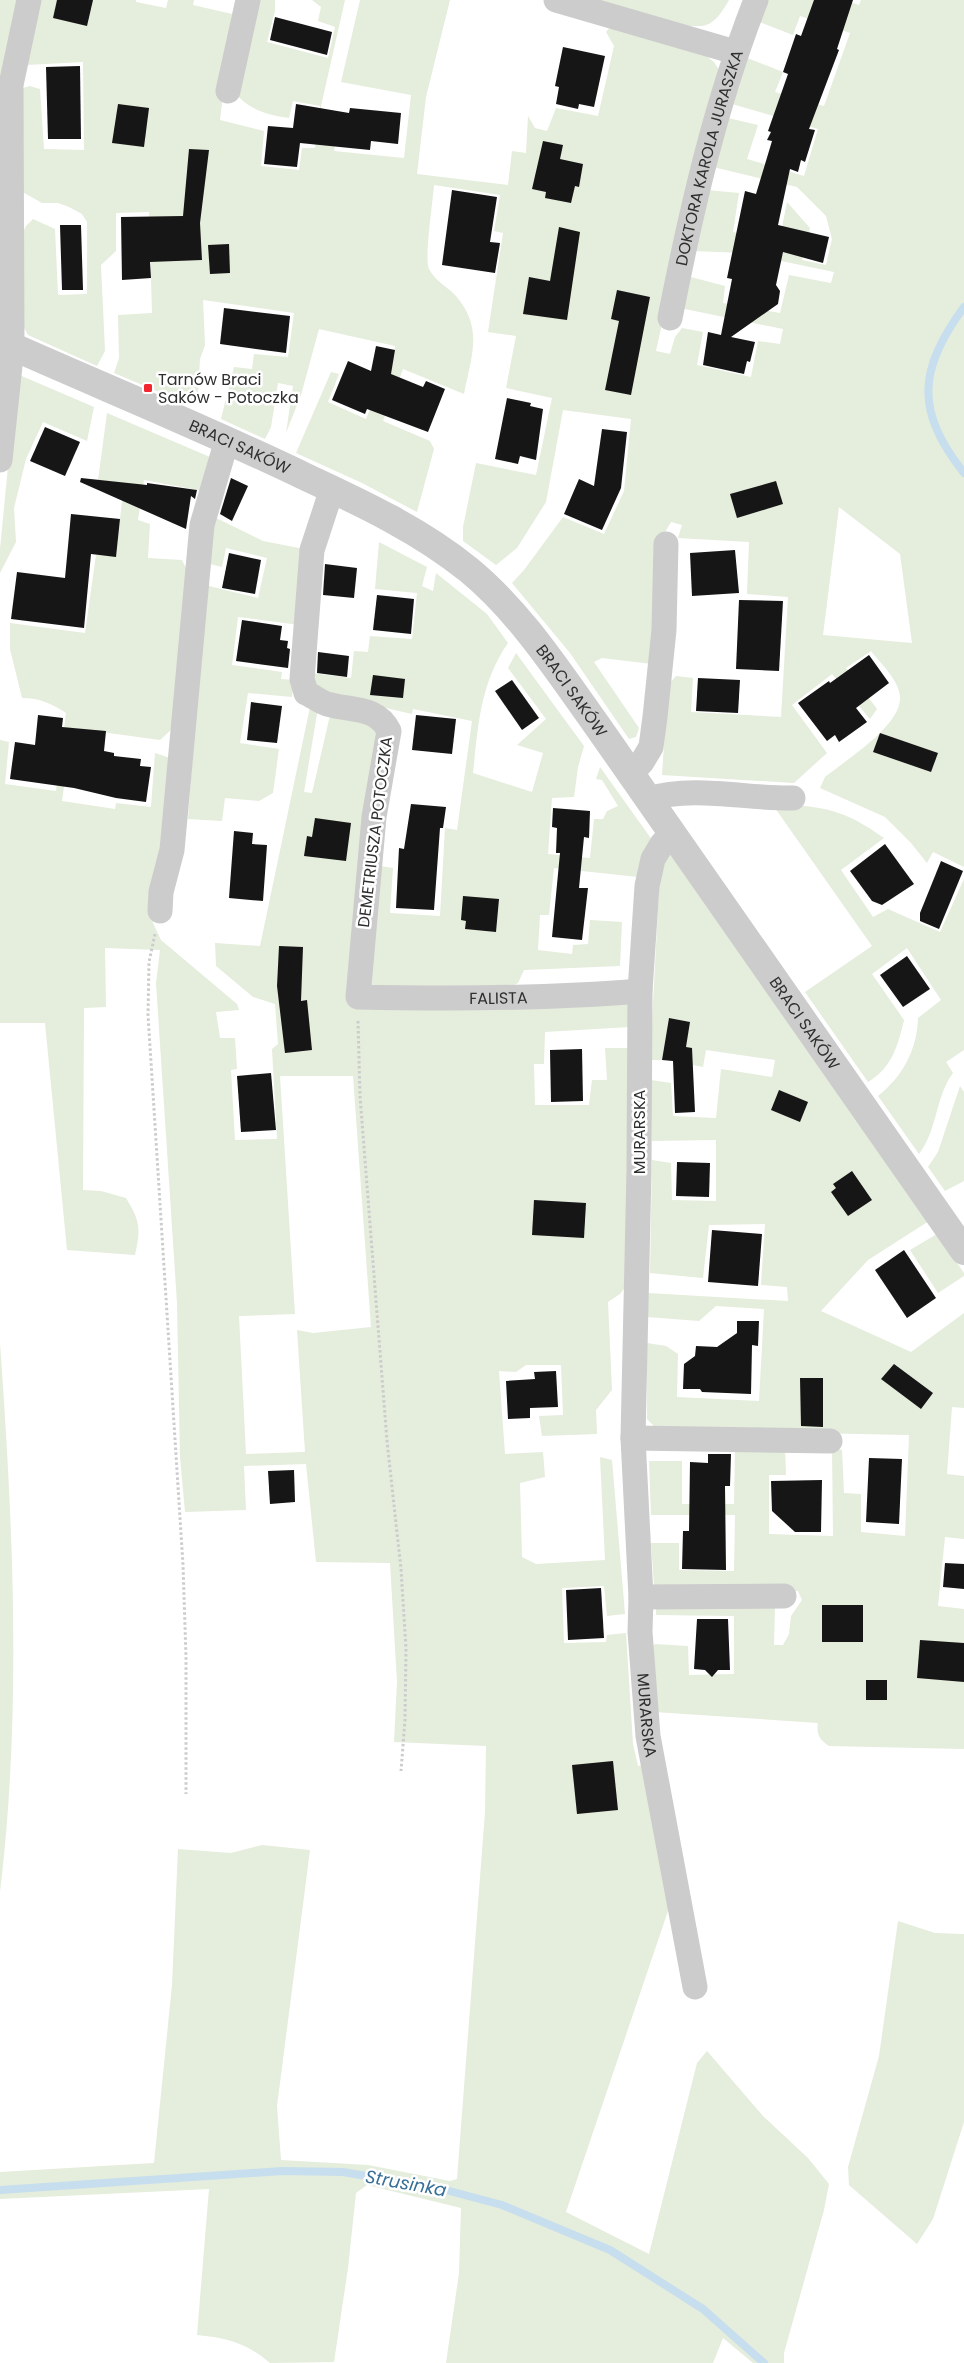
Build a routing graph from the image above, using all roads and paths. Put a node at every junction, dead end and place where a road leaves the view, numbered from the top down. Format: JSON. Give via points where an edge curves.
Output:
{"nodes":[{"id":1,"x":29,"y":0,"type":"edge"},
{"id":2,"x":248,"y":0,"type":"edge"},
{"id":3,"x":556,"y":0,"type":"edge"},
{"id":4,"x":756,"y":0,"type":"edge"},
{"id":5,"x":735,"y":52,"type":"junction"},
{"id":6,"x":228,"y":91,"type":"dead end"},
{"id":7,"x":670,"y":318,"type":"dead end"},
{"id":8,"x":6,"y":344,"type":"edge"},
{"id":9,"x":227,"y":440,"type":"junction"},
{"id":10,"x":0,"y":460,"type":"edge"},
{"id":11,"x":332,"y":489,"type":"junction"},
{"id":12,"x":666,"y":544,"type":"dead end"},
{"id":13,"x":631,"y":774,"type":"junction"},
{"id":14,"x":793,"y":798,"type":"dead end"},
{"id":15,"x":648,"y":800,"type":"junction"},
{"id":16,"x":672,"y":833,"type":"junction"},
{"id":17,"x":160,"y":911,"type":"joint"},
{"id":18,"x":640,"y":991,"type":"junction"},
{"id":19,"x":358,"y":998,"type":"junction"},
{"id":20,"x":964,"y":1251,"type":"edge"},
{"id":21,"x":633,"y":1438,"type":"junction"},
{"id":22,"x":830,"y":1441,"type":"dead end"},
{"id":23,"x":784,"y":1596,"type":"dead end"},
{"id":24,"x":640,"y":1597,"type":"junction"},
{"id":25,"x":401,"y":1771,"type":"dead end"},
{"id":26,"x":186,"y":1794,"type":"dead end"},
{"id":27,"x":695,"y":1987,"type":"dead end"}],
"edges":[{"from":1,"to":8,"type":"street","via":[[11,85]]},
{"from":2,"to":6,"type":"street"},
{"from":3,"to":5,"type":"street"},
{"from":4,"to":5,"type":"street","name":"DOKTORA KAROLA JURASZKA"},
{"from":5,"to":7,"type":"street","name":"DOKTORA KAROLA JURASZKA","via":[[699,187]]},
{"from":8,"to":9,"type":"street","name":"BRACI SAKÓW"},
{"from":8,"to":10,"type":"street"},
{"from":9,"to":11,"type":"street","name":"BRACI SAKÓW"},
{"from":9,"to":17,"type":"street","via":[[202,525],[172,850],[161,892]]},
{"from":11,"to":13,"type":"street","name":"BRACI SAKÓW","via":[[420,535],[490,589],[536,642]]},
{"from":11,"to":19,"type":"street","name":"DEMETRIUSZA POTOCZKA","via":[[312,550],[302,679],[306,693],[325,704],[372,713],[384,720],[389,731],[374,817]]},
{"from":12,"to":13,"type":"street","via":[[664,630],[655,718],[650,747]]},
{"from":13,"to":15,"type":"street","name":"BRACI SAKÓW"},
{"from":14,"to":15,"type":"street","via":[[698,792]]},
{"from":15,"to":16,"type":"street","name":"BRACI SAKÓW"},
{"from":16,"to":18,"type":"street","name":"MURARSKA","via":[[653,859],[647,886]]},
{"from":16,"to":20,"type":"street","name":"BRACI SAKÓW"},
{"from":17,"to":26,"type":"path","via":[[149,962],[148,1015],[183,1565]]},
{"from":18,"to":19,"type":"street","name":"FALISTA","via":[[460,999]]},
{"from":18,"to":21,"type":"street","name":"MURARSKA"},
{"from":19,"to":25,"type":"path","via":[[360,1096],[406,1648]]},
{"from":21,"to":22,"type":"street"},
{"from":21,"to":24,"type":"street","name":"MURARSKA"},
{"from":23,"to":24,"type":"street"},
{"from":24,"to":27,"type":"street","name":"MURARSKA","via":[[648,1736]]}]}
